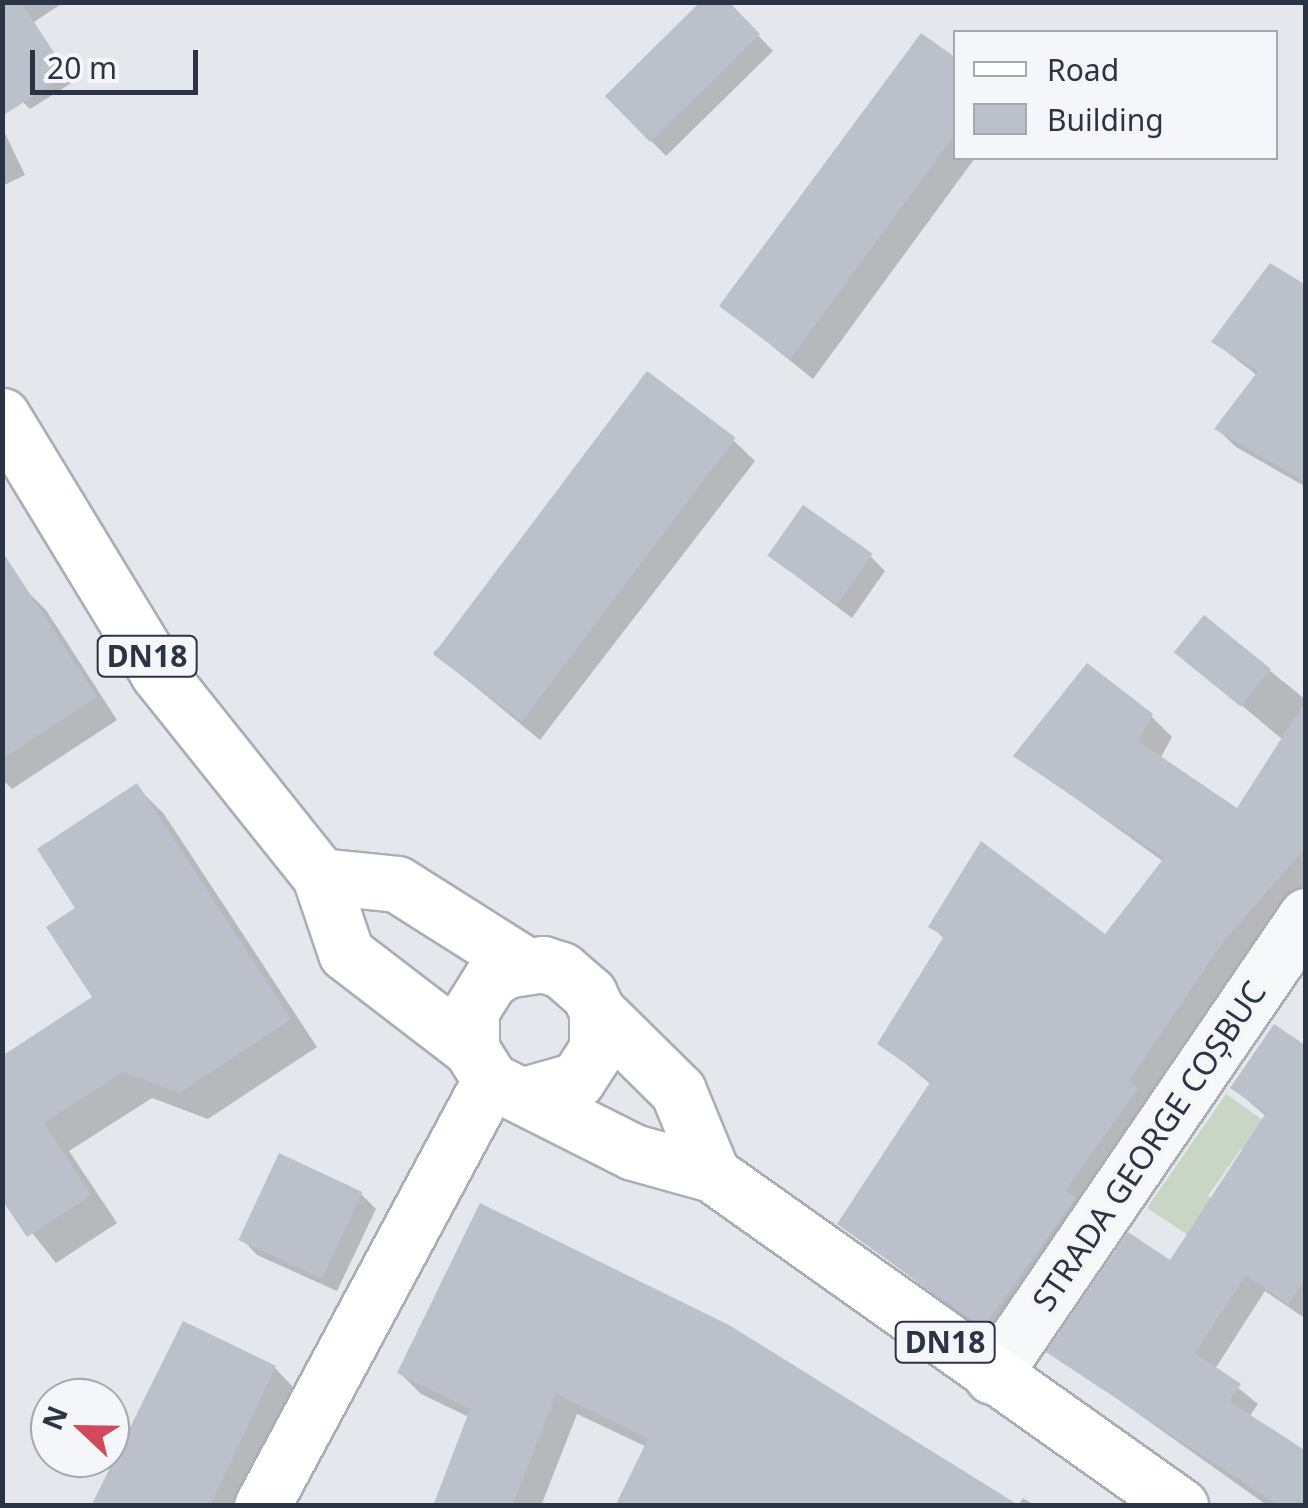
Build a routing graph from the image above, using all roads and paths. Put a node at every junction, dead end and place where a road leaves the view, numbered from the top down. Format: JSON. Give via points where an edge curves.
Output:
{"nodes":[{"id":1,"x":2,"y":416,"type":"edge"},
{"id":2,"x":320,"y":876,"type":"junction"},
{"id":3,"x":1306,"y":916,"type":"edge"},
{"id":4,"x":524,"y":965,"type":"junction"},
{"id":5,"x":598,"y":1011,"type":"junction"},
{"id":6,"x":495,"y":1074,"type":"junction"},
{"id":7,"x":712,"y":1174,"type":"junction"},
{"id":8,"x":992,"y":1376,"type":"junction"},
{"id":9,"x":262,"y":1506,"type":"edge"},
{"id":10,"x":1180,"y":1506,"type":"edge"}],
"edges":[{"from":1,"to":2,"type":"main road","number":"DN18","via":[[158,673]]},
{"from":2,"to":4,"type":"main road","via":[[397,884]]},
{"from":2,"to":6,"type":"main road","number":"DN18","via":[[346,952]]},
{"from":3,"to":8,"type":"street","name":"STRADA GEORGE COȘBUC"},
{"from":4,"to":5,"type":"main road","via":[[561,970]]},
{"from":4,"to":6,"type":"main road","via":[[506,970],[478,994],[470,1012]]},
{"from":5,"to":6,"type":"main road","via":[[597,1049],[577,1080],[542,1095]]},
{"from":5,"to":7,"type":"main road","via":[[678,1091]]},
{"from":6,"to":7,"type":"main road","number":"DN18","via":[[633,1152]]},
{"from":6,"to":9,"type":"main road"},
{"from":7,"to":8,"type":"main road","number":"DN18"},
{"from":8,"to":10,"type":"main road","number":"DN18"}]}
